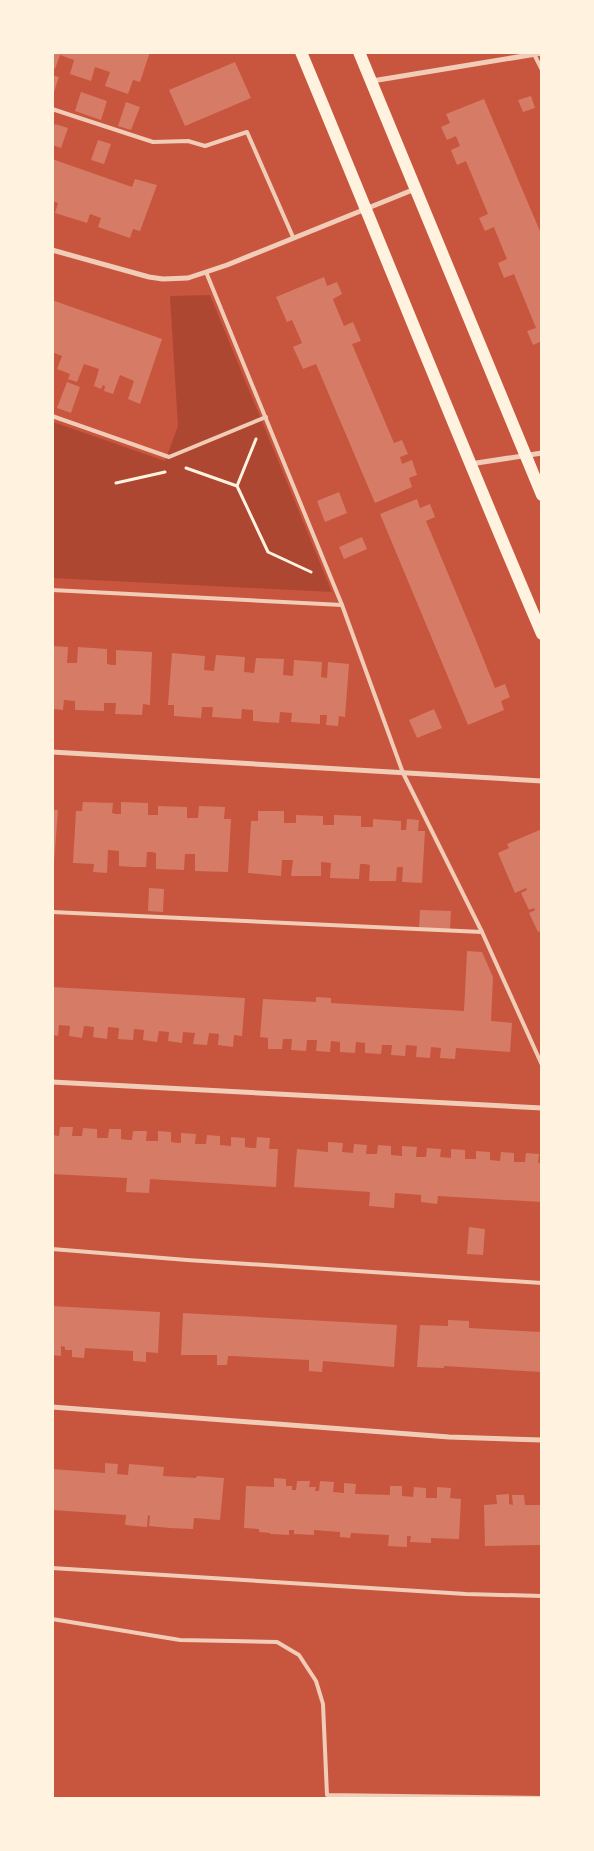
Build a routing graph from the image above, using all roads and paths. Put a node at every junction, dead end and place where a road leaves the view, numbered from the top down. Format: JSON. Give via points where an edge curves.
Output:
{"nodes":[{"id":1,"x":301,"y":52,"type":"edge"},
{"id":2,"x":359,"y":52,"type":"edge"},
{"id":3,"x":534,"y":53,"type":"edge"},
{"id":4,"x":542,"y":53,"type":"edge"},
{"id":5,"x":542,"y":70,"type":"edge"},
{"id":6,"x":371,"y":81,"type":"junction"},
{"id":7,"x":52,"y":108,"type":"edge"},
{"id":8,"x":415,"y":188,"type":"junction"},
{"id":9,"x":366,"y":208,"type":"junction"},
{"id":10,"x":294,"y":237,"type":"junction"},
{"id":11,"x":52,"y":250,"type":"edge"},
{"id":12,"x":206,"y":272,"type":"junction"},
{"id":13,"x":52,"y":416,"type":"edge"},
{"id":14,"x":266,"y":416,"type":"junction"},
{"id":15,"x":542,"y":453,"type":"edge"},
{"id":16,"x":525,"y":456,"type":"junction"},
{"id":17,"x":169,"y":457,"type":"junction"},
{"id":18,"x":469,"y":464,"type":"junction"},
{"id":19,"x":167,"y":472,"type":"dead end"},
{"id":20,"x":116,"y":483,"type":"dead end"},
{"id":21,"x":237,"y":486,"type":"junction"},
{"id":22,"x":542,"y":495,"type":"edge"},
{"id":23,"x":332,"y":581,"type":"junction"},
{"id":24,"x":52,"y":590,"type":"edge"},
{"id":25,"x":342,"y":605,"type":"junction"},
{"id":26,"x":542,"y":634,"type":"edge"},
{"id":27,"x":52,"y":752,"type":"edge"},
{"id":28,"x":403,"y":773,"type":"junction"},
{"id":29,"x":542,"y":781,"type":"edge"},
{"id":30,"x":52,"y":912,"type":"edge"},
{"id":31,"x":482,"y":932,"type":"junction"},
{"id":32,"x":542,"y":1065,"type":"edge"},
{"id":33,"x":52,"y":1082,"type":"edge"},
{"id":34,"x":542,"y":1108,"type":"edge"},
{"id":35,"x":52,"y":1249,"type":"edge"},
{"id":36,"x":542,"y":1283,"type":"edge"},
{"id":37,"x":52,"y":1407,"type":"edge"},
{"id":38,"x":542,"y":1440,"type":"edge"},
{"id":39,"x":52,"y":1568,"type":"edge"},
{"id":40,"x":542,"y":1596,"type":"edge"},
{"id":41,"x":52,"y":1619,"type":"edge"},
{"id":42,"x":542,"y":1798,"type":"edge"}],
"edges":[{"from":1,"to":9,"type":"main road"},
{"from":2,"to":6,"type":"main road"},
{"from":3,"to":4,"type":"street"},
{"from":3,"to":5,"type":"lane"},
{"from":3,"to":6,"type":"street"},
{"from":6,"to":8,"type":"main road"},
{"from":7,"to":10,"type":"lane","via":[[153,142],[188,141],[205,146],[247,132]]},
{"from":8,"to":9,"type":"street"},
{"from":8,"to":16,"type":"main road"},
{"from":9,"to":10,"type":"street"},
{"from":9,"to":18,"type":"main road"},
{"from":10,"to":12,"type":"street"},
{"from":11,"to":12,"type":"street","via":[[163,279],[188,278]]},
{"from":12,"to":14,"type":"lane"},
{"from":13,"to":17,"type":"lane"},
{"from":14,"to":17,"type":"lane"},
{"from":14,"to":21,"type":"path"},
{"from":14,"to":23,"type":"lane"},
{"from":15,"to":16,"type":"street"},
{"from":16,"to":18,"type":"street"},
{"from":16,"to":22,"type":"main road"},
{"from":17,"to":21,"type":"path","via":[[185,468]]},
{"from":18,"to":26,"type":"main road"},
{"from":19,"to":20,"type":"path"},
{"from":21,"to":23,"type":"path","via":[[268,552]]},
{"from":23,"to":25,"type":"lane"},
{"from":24,"to":25,"type":"lane"},
{"from":25,"to":28,"type":"lane"},
{"from":27,"to":28,"type":"street"},
{"from":28,"to":29,"type":"street"},
{"from":28,"to":31,"type":"lane"},
{"from":30,"to":31,"type":"lane"},
{"from":31,"to":32,"type":"lane"},
{"from":33,"to":34,"type":"street"},
{"from":35,"to":36,"type":"lane"},
{"from":37,"to":38,"type":"street","via":[[449,1437]]},
{"from":39,"to":40,"type":"lane"},
{"from":41,"to":42,"type":"lane","via":[[180,1640],[277,1642],[299,1656],[316,1681],[323,1704],[327,1795]]}]}
